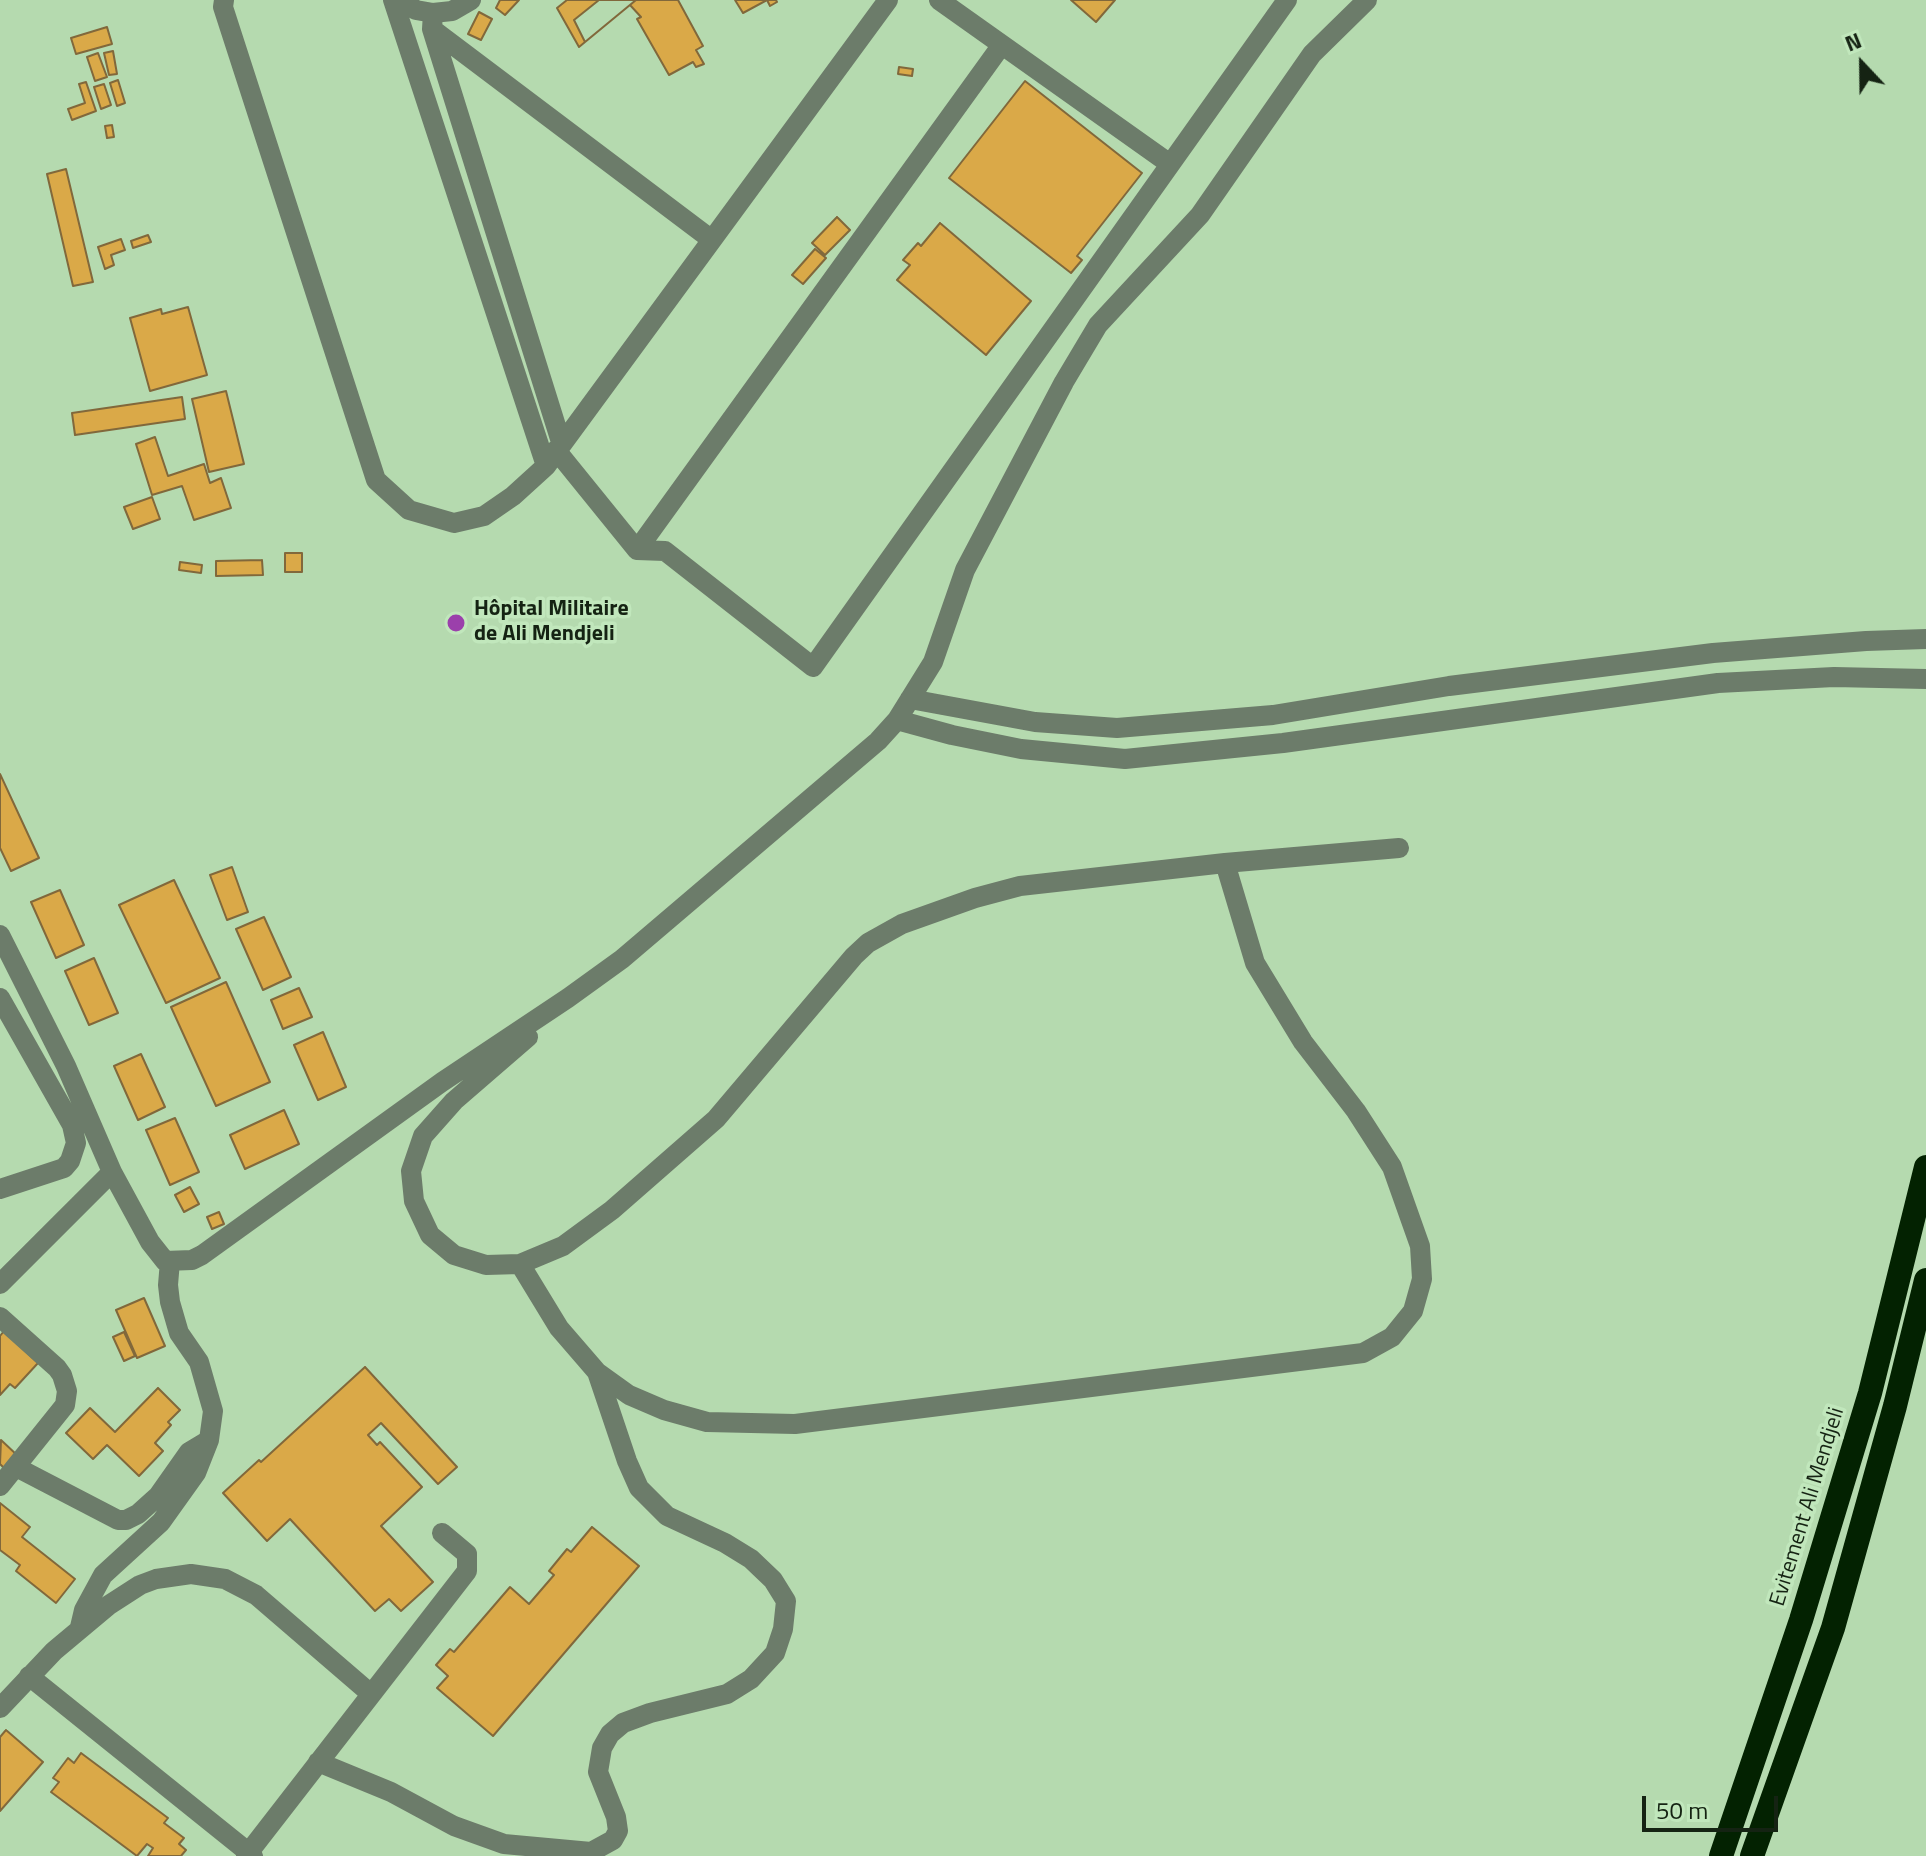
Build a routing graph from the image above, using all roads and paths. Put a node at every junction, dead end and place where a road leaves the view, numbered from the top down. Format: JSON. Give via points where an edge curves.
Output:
{"nodes":[{"id":1,"x":224,"y":0,"type":"edge"},
{"id":2,"x":393,"y":0,"type":"edge"},
{"id":3,"x":400,"y":0,"type":"edge"},
{"id":4,"x":471,"y":0,"type":"edge"},
{"id":5,"x":888,"y":0,"type":"edge"},
{"id":6,"x":939,"y":0,"type":"edge"},
{"id":7,"x":1287,"y":0,"type":"edge"},
{"id":8,"x":1367,"y":0,"type":"edge"},
{"id":9,"x":432,"y":21,"type":"junction"},
{"id":10,"x":1001,"y":46,"type":"junction"},
{"id":11,"x":1170,"y":164,"type":"junction"},
{"id":12,"x":712,"y":240,"type":"junction"},
{"id":13,"x":554,"y":453,"type":"junction"},
{"id":14,"x":637,"y":550,"type":"junction"},
{"id":15,"x":1926,"y":639,"type":"edge"},
{"id":16,"x":1926,"y":679,"type":"edge"},
{"id":17,"x":910,"y":699,"type":"junction"},
{"id":18,"x":897,"y":720,"type":"junction"},
{"id":19,"x":1399,"y":848,"type":"dead end"},
{"id":20,"x":1225,"y":863,"type":"junction"},
{"id":21,"x":0,"y":935,"type":"edge"},
{"id":22,"x":0,"y":998,"type":"edge"},
{"id":23,"x":568,"y":998,"type":"junction"},
{"id":24,"x":1926,"y":1167,"type":"edge"},
{"id":25,"x":112,"y":1172,"type":"junction"},
{"id":26,"x":0,"y":1189,"type":"edge"},
{"id":27,"x":170,"y":1261,"type":"junction"},
{"id":28,"x":520,"y":1264,"type":"junction"},
{"id":29,"x":1926,"y":1280,"type":"edge"},
{"id":30,"x":0,"y":1284,"type":"edge"},
{"id":31,"x":0,"y":1317,"type":"edge"},
{"id":32,"x":597,"y":1372,"type":"junction"},
{"id":33,"x":209,"y":1440,"type":"junction"},
{"id":34,"x":16,"y":1467,"type":"junction"},
{"id":35,"x":0,"y":1486,"type":"edge"},
{"id":36,"x":442,"y":1533,"type":"dead end"},
{"id":37,"x":80,"y":1627,"type":"junction"},
{"id":38,"x":29,"y":1676,"type":"junction"},
{"id":39,"x":371,"y":1694,"type":"junction"},
{"id":40,"x":0,"y":1708,"type":"edge"},
{"id":41,"x":318,"y":1762,"type":"junction"},
{"id":42,"x":249,"y":1855,"type":"edge"},
{"id":43,"x":1721,"y":1856,"type":"edge"},
{"id":44,"x":1752,"y":1856,"type":"edge"}],
"edges":[{"from":1,"to":13,"type":"street","via":[[376,480],[409,510],[454,523],[484,516],[513,496]]},
{"from":2,"to":13,"type":"street"},
{"from":3,"to":9,"type":"street"},
{"from":4,"to":9,"type":"street"},
{"from":5,"to":12,"type":"street"},
{"from":6,"to":10,"type":"street"},
{"from":7,"to":11,"type":"street"},
{"from":8,"to":17,"type":"street","via":[[1312,54],[1200,215],[1098,325],[965,570],[933,662]]},
{"from":9,"to":12,"type":"street"},
{"from":9,"to":13,"type":"street"},
{"from":10,"to":11,"type":"street"},
{"from":10,"to":14,"type":"street"},
{"from":11,"to":14,"type":"street","via":[[813,667],[665,551]]},
{"from":12,"to":13,"type":"street"},
{"from":13,"to":14,"type":"street"},
{"from":15,"to":17,"type":"street","via":[[1713,653],[1449,686],[1273,715],[1117,728],[1035,722]]},
{"from":16,"to":18,"type":"street","via":[[1718,683],[1283,743],[1125,759],[1021,749]]},
{"from":17,"to":18,"type":"street"},
{"from":18,"to":23,"type":"street","via":[[677,913]]},
{"from":19,"to":20,"type":"street"},
{"from":20,"to":28,"type":"street","via":[[1020,886],[885,933],[847,964],[716,1119],[612,1210],[563,1246]]},
{"from":20,"to":32,"type":"street","via":[[1255,963],[1303,1042],[1392,1167],[1420,1246],[1422,1279],[1413,1311],[1392,1337],[1363,1353],[795,1424],[707,1422],[629,1395]]},
{"from":21,"to":25,"type":"street"},
{"from":22,"to":26,"type":"street","via":[[72,1125],[76,1143],[64,1168]]},
{"from":23,"to":27,"type":"street","via":[[202,1255]]},
{"from":23,"to":28,"type":"street","via":[[454,1101],[423,1136],[411,1171],[414,1201],[430,1235],[454,1255],[486,1265]]},
{"from":24,"to":43,"type":"highway","name":"Evitement Ali Mendjeli","via":[[1870,1393]]},
{"from":25,"to":27,"type":"street","via":[[150,1242]]},
{"from":25,"to":30,"type":"street"},
{"from":27,"to":33,"type":"street","via":[[168,1285],[179,1333],[199,1362],[213,1411]]},
{"from":28,"to":32,"type":"street","via":[[559,1328]]},
{"from":29,"to":44,"type":"highway","via":[[1833,1628]]},
{"from":31,"to":34,"type":"street","via":[[57,1368],[67,1391],[65,1405]]},
{"from":32,"to":41,"type":"street","via":[[639,1488],[667,1516],[725,1543],[773,1580],[786,1601],[775,1653],[751,1679],[727,1694],[650,1713],[610,1734],[598,1772],[618,1831],[613,1840],[591,1852],[504,1844]]},
{"from":33,"to":34,"type":"street","via":[[189,1452],[158,1496],[126,1520]]},
{"from":33,"to":37,"type":"street","via":[[196,1473],[161,1522],[103,1575]]},
{"from":34,"to":35,"type":"street"},
{"from":36,"to":39,"type":"street","via":[[467,1554],[467,1571]]},
{"from":37,"to":38,"type":"street"},
{"from":37,"to":39,"type":"street","via":[[156,1579],[191,1574],[225,1579],[256,1595]]},
{"from":38,"to":40,"type":"street"},
{"from":38,"to":42,"type":"street"},
{"from":39,"to":41,"type":"street"},
{"from":41,"to":42,"type":"street"}]}
